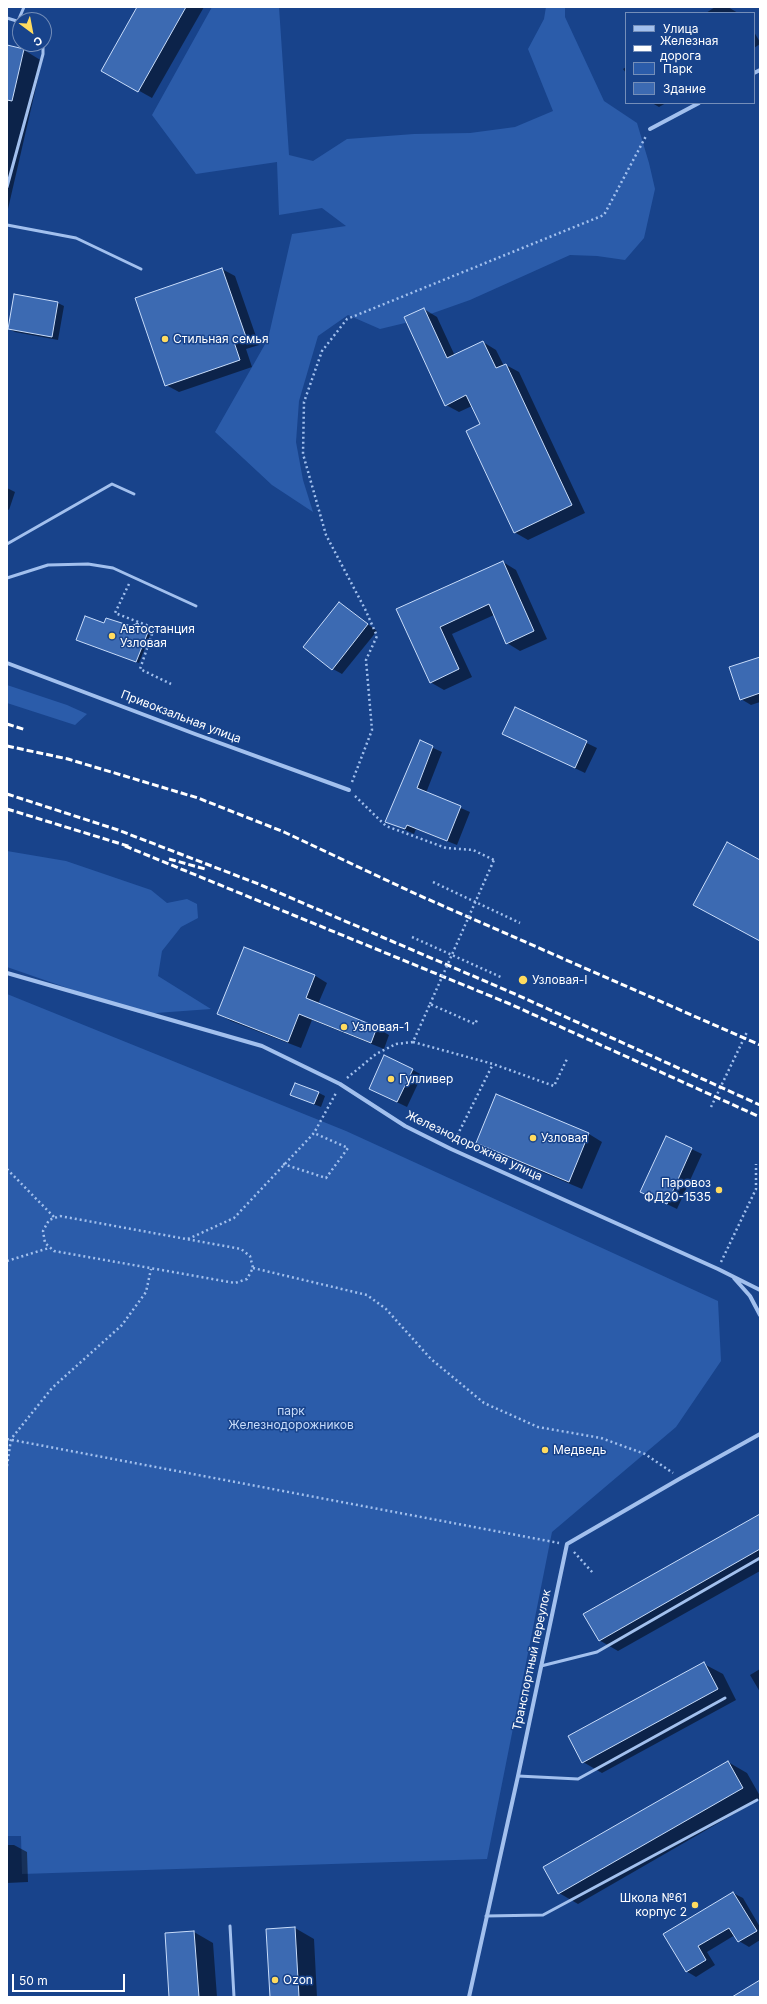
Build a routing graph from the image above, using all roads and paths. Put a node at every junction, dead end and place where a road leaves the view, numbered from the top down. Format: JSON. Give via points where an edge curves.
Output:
{"nodes":[{"id":1,"x":43,"y":52,"type":"edge"},
{"id":2,"x":697,"y":104,"type":"edge"},
{"id":3,"x":650,"y":129,"type":"joint"},
{"id":4,"x":7,"y":187,"type":"edge"},
{"id":5,"x":7,"y":225,"type":"edge"},
{"id":6,"x":141,"y":269,"type":"dead end"},
{"id":7,"x":134,"y":494,"type":"dead end"},
{"id":8,"x":7,"y":544,"type":"edge"},
{"id":9,"x":133,"y":576,"type":"junction"},
{"id":10,"x":7,"y":578,"type":"edge"},
{"id":11,"x":196,"y":606,"type":"dead end"},
{"id":12,"x":7,"y":662,"type":"edge"},
{"id":13,"x":171,"y":684,"type":"dead end"},
{"id":14,"x":349,"y":790,"type":"junction"},
{"id":15,"x":433,"y":882,"type":"dead end"},
{"id":16,"x":476,"y":902,"type":"junction"},
{"id":17,"x":520,"y":923,"type":"dead end"},
{"id":18,"x":412,"y":937,"type":"dead end"},
{"id":19,"x":451,"y":955,"type":"junction"},
{"id":20,"x":7,"y":973,"type":"edge"},
{"id":21,"x":503,"y":978,"type":"dead end"},
{"id":22,"x":430,"y":1004,"type":"junction"},
{"id":23,"x":477,"y":1020,"type":"dead end"},
{"id":24,"x":747,"y":1032,"type":"dead end"},
{"id":25,"x":413,"y":1042,"type":"junction"},
{"id":26,"x":567,"y":1060,"type":"dead end"},
{"id":27,"x":493,"y":1064,"type":"junction"},
{"id":28,"x":340,"y":1084,"type":"junction"},
{"id":29,"x":711,"y":1107,"type":"dead end"},
{"id":30,"x":314,"y":1133,"type":"junction"},
{"id":31,"x":451,"y":1149,"type":"junction"},
{"id":32,"x":283,"y":1164,"type":"junction"},
{"id":33,"x":756,"y":1164,"type":"dead end"},
{"id":34,"x":7,"y":1169,"type":"edge"},
{"id":35,"x":54,"y":1217,"type":"junction"},
{"id":36,"x":188,"y":1239,"type":"junction"},
{"id":37,"x":49,"y":1248,"type":"junction"},
{"id":38,"x":7,"y":1261,"type":"edge"},
{"id":39,"x":252,"y":1268,"type":"junction"},
{"id":40,"x":151,"y":1269,"type":"junction"},
{"id":41,"x":718,"y":1269,"type":"junction"},
{"id":42,"x":733,"y":1276,"type":"junction"},
{"id":43,"x":760,"y":1290,"type":"edge"},
{"id":44,"x":760,"y":1316,"type":"edge"},
{"id":45,"x":760,"y":1434,"type":"edge"},
{"id":46,"x":7,"y":1438,"type":"edge"},
{"id":47,"x":11,"y":1439,"type":"junction"},
{"id":48,"x":7,"y":1466,"type":"edge"},
{"id":49,"x":681,"y":1478,"type":"junction"},
{"id":50,"x":567,"y":1544,"type":"junction"},
{"id":51,"x":760,"y":1558,"type":"edge"},
{"id":52,"x":593,"y":1572,"type":"dead end"},
{"id":53,"x":540,"y":1666,"type":"junction"},
{"id":54,"x":724,"y":1698,"type":"dead end"},
{"id":55,"x":518,"y":1776,"type":"junction"},
{"id":56,"x":757,"y":1800,"type":"dead end"},
{"id":57,"x":486,"y":1916,"type":"junction"},
{"id":58,"x":230,"y":1926,"type":"dead end"},
{"id":59,"x":234,"y":1997,"type":"edge"},
{"id":60,"x":468,"y":1997,"type":"edge"}],
"edges":[{"from":1,"to":4,"type":"lane"},
{"from":2,"to":3,"type":"street"},
{"from":3,"to":14,"type":"path","via":[[604,215],[347,319],[322,351],[304,402],[303,454],[326,535],[365,609],[376,636],[366,660],[372,730]]},
{"from":5,"to":6,"type":"lane","via":[[76,238]]},
{"from":7,"to":8,"type":"lane","via":[[112,484]]},
{"from":9,"to":10,"type":"lane","via":[[113,568],[88,564],[48,565]]},
{"from":9,"to":11,"type":"lane"},
{"from":9,"to":13,"type":"path","via":[[115,613],[154,628],[140,669]]},
{"from":12,"to":14,"type":"street","name":"Привокзальная улица"},
{"from":14,"to":16,"type":"path","bridge":true,"via":[[386,826],[446,848],[473,850],[494,860]]},
{"from":15,"to":16,"type":"path"},
{"from":16,"to":17,"type":"path"},
{"from":16,"to":19,"type":"path","bridge":true},
{"from":18,"to":19,"type":"path"},
{"from":19,"to":21,"type":"path"},
{"from":19,"to":22,"type":"path","bridge":true},
{"from":20,"to":28,"type":"street","name":"Железнодорожная улица","via":[[262,1046]]},
{"from":22,"to":23,"type":"path","via":[[475,1024]]},
{"from":22,"to":25,"type":"path"},
{"from":24,"to":29,"type":"path"},
{"from":25,"to":27,"type":"path"},
{"from":25,"to":28,"type":"path","via":[[396,1044],[376,1054]]},
{"from":26,"to":27,"type":"path","via":[[554,1086]]},
{"from":27,"to":31,"type":"path"},
{"from":28,"to":30,"type":"path"},
{"from":28,"to":31,"type":"street","name":"Железнодорожная улица","via":[[405,1126]]},
{"from":30,"to":32,"type":"path"},
{"from":30,"to":32,"type":"path","via":[[348,1148],[326,1178]]},
{"from":31,"to":41,"type":"street","name":"Железнодорожная улица"},
{"from":32,"to":36,"type":"path","via":[[234,1218]]},
{"from":33,"to":41,"type":"path","via":[[756,1189]]},
{"from":34,"to":35,"type":"path"},
{"from":35,"to":36,"type":"path"},
{"from":35,"to":37,"type":"path","via":[[49,1220],[43,1231]]},
{"from":36,"to":39,"type":"path","via":[[241,1249],[250,1256]]},
{"from":37,"to":38,"type":"path"},
{"from":37,"to":40,"type":"path"},
{"from":39,"to":40,"type":"path","via":[[247,1279],[235,1283]]},
{"from":39,"to":49,"type":"path","via":[[367,1295],[386,1309],[431,1359],[484,1403],[538,1427],[601,1438],[645,1454]]},
{"from":40,"to":47,"type":"path","via":[[146,1292],[122,1325],[52,1388]]},
{"from":41,"to":42,"type":"street","name":"Железнодорожная улица"},
{"from":42,"to":43,"type":"street","name":"Железнодорожная улица"},
{"from":42,"to":44,"type":"street","via":[[750,1296]]},
{"from":45,"to":49,"type":"street"},
{"from":46,"to":47,"type":"path"},
{"from":47,"to":48,"type":"path"},
{"from":47,"to":50,"type":"path"},
{"from":49,"to":50,"type":"street"},
{"from":50,"to":52,"type":"path"},
{"from":50,"to":53,"type":"street","name":"Транспортный переулок"},
{"from":51,"to":53,"type":"lane","via":[[597,1652]]},
{"from":53,"to":55,"type":"street","name":"Транспортный переулок"},
{"from":54,"to":55,"type":"lane","via":[[578,1779]]},
{"from":55,"to":57,"type":"street","name":"Транспортный переулок"},
{"from":56,"to":57,"type":"lane","via":[[543,1915]]},
{"from":57,"to":60,"type":"street","name":"Транспортный переулок"},
{"from":58,"to":59,"type":"lane"}]}
